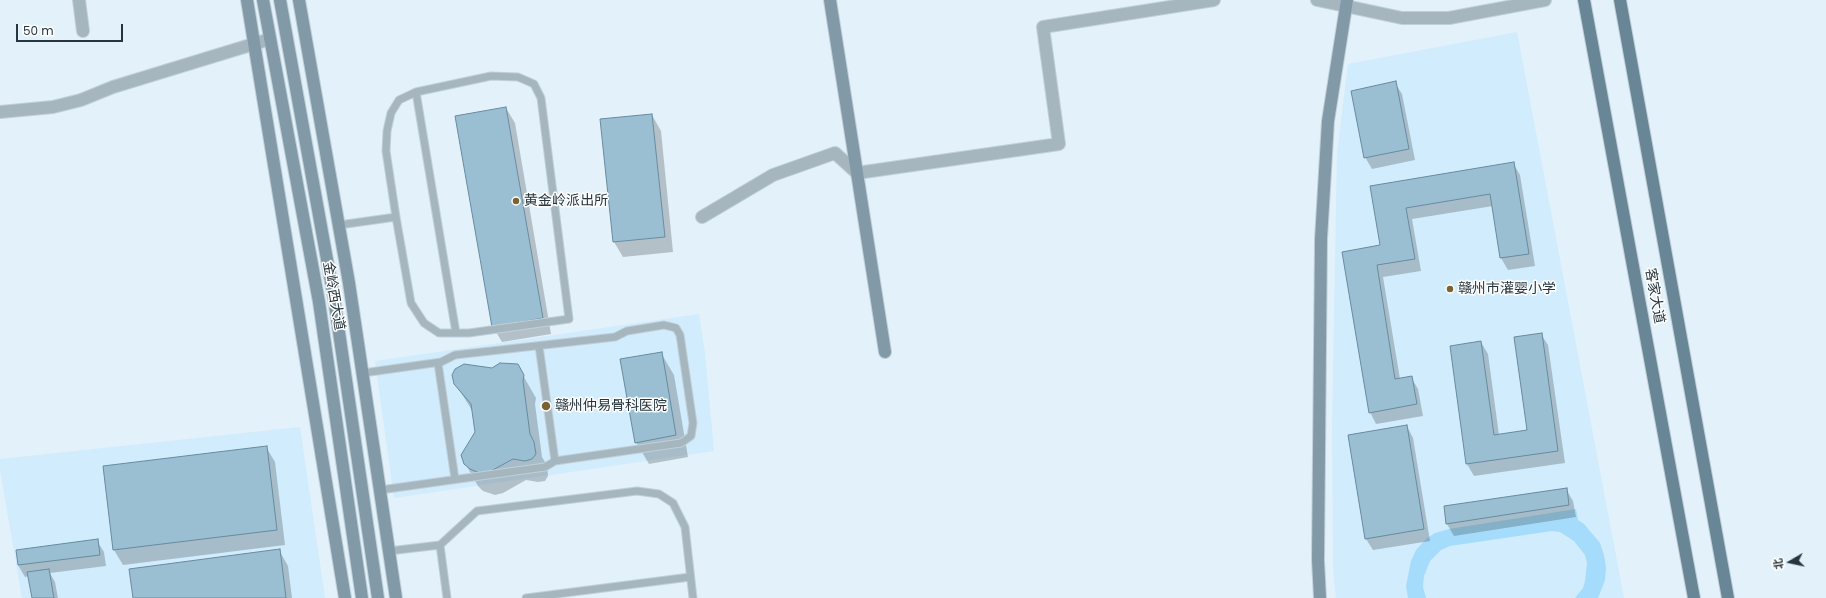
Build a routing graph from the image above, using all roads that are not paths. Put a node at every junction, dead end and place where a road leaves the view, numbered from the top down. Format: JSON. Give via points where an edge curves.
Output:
{"nodes":[{"id":1,"x":79,"y":0,"type":"edge"},
{"id":2,"x":246,"y":0,"type":"edge"},
{"id":3,"x":263,"y":0,"type":"edge"},
{"id":4,"x":280,"y":0,"type":"edge"},
{"id":5,"x":299,"y":0,"type":"edge"},
{"id":6,"x":830,"y":0,"type":"edge"},
{"id":7,"x":1214,"y":0,"type":"edge"},
{"id":8,"x":1317,"y":0,"type":"edge"},
{"id":9,"x":1545,"y":0,"type":"edge"},
{"id":10,"x":1584,"y":0,"type":"edge"},
{"id":11,"x":1620,"y":0,"type":"edge"},
{"id":12,"x":1346,"y":3,"type":"edge"},
{"id":13,"x":83,"y":31,"type":"dead end"},
{"id":14,"x":270,"y":39,"type":"junction"},
{"id":15,"x":254,"y":44,"type":"junction"},
{"id":16,"x":416,"y":92,"type":"junction"},
{"id":17,"x":0,"y":112,"type":"edge"},
{"id":18,"x":857,"y":174,"type":"junction"},
{"id":19,"x":396,"y":217,"type":"junction"},
{"id":20,"x":702,"y":217,"type":"dead end"},
{"id":21,"x":339,"y":225,"type":"junction"},
{"id":22,"x":456,"y":333,"type":"junction"},
{"id":23,"x":539,"y":346,"type":"junction"},
{"id":24,"x":885,"y":352,"type":"dead end"},
{"id":25,"x":438,"y":363,"type":"junction"},
{"id":26,"x":363,"y":373,"type":"junction"},
{"id":27,"x":555,"y":461,"type":"junction"},
{"id":28,"x":455,"y":479,"type":"junction"},
{"id":29,"x":380,"y":490,"type":"junction"},
{"id":30,"x":440,"y":546,"type":"junction"},
{"id":31,"x":389,"y":551,"type":"junction"},
{"id":32,"x":690,"y":577,"type":"junction"},
{"id":33,"x":345,"y":598,"type":"edge"},
{"id":34,"x":362,"y":598,"type":"edge"},
{"id":35,"x":378,"y":598,"type":"edge"},
{"id":36,"x":396,"y":598,"type":"edge"},
{"id":37,"x":447,"y":598,"type":"edge"},
{"id":38,"x":526,"y":598,"type":"edge"},
{"id":39,"x":692,"y":598,"type":"edge"},
{"id":40,"x":1320,"y":598,"type":"edge"},
{"id":41,"x":1694,"y":598,"type":"edge"},
{"id":42,"x":1728,"y":598,"type":"edge"}],
"edges":[{"from":1,"to":13,"type":"street"},
{"from":2,"to":15,"type":"street"},
{"from":3,"to":14,"type":"street","name":"金岭西大道"},
{"from":4,"to":35,"type":"street","name":"金岭西大道","via":[[334,298]]},
{"from":5,"to":21,"type":"street"},
{"from":6,"to":18,"type":"street"},
{"from":7,"to":18,"type":"street","via":[[1043,27],[1059,144]]},
{"from":8,"to":12,"type":"street"},
{"from":9,"to":12,"type":"street","via":[[1449,18],[1402,18]]},
{"from":10,"to":41,"type":"main road","name":"客家大道"},
{"from":11,"to":42,"type":"main road","name":"客家大道"},
{"from":12,"to":40,"type":"street","via":[[1328,121],[1321,239],[1318,537]]},
{"from":14,"to":15,"type":"street"},
{"from":14,"to":34,"type":"street","name":"金岭西大道","via":[[319,302]]},
{"from":15,"to":17,"type":"street","via":[[113,87],[80,100],[53,107]]},
{"from":15,"to":33,"type":"street"},
{"from":16,"to":19,"type":"lane","via":[[399,100],[391,113],[387,131],[386,150]]},
{"from":16,"to":22,"type":"lane"},
{"from":16,"to":22,"type":"lane","via":[[491,76],[518,77],[534,84],[541,98],[569,319]]},
{"from":18,"to":20,"type":"street","via":[[835,153],[773,175]]},
{"from":18,"to":24,"type":"street"},
{"from":19,"to":21,"type":"lane"},
{"from":19,"to":22,"type":"lane","via":[[411,303],[424,323],[439,333]]},
{"from":21,"to":26,"type":"street"},
{"from":23,"to":25,"type":"lane","via":[[455,355]]},
{"from":23,"to":27,"type":"lane"},
{"from":23,"to":27,"type":"lane","via":[[615,337],[627,331],[664,325],[676,328],[680,335],[691,408],[693,423],[690,436],[681,443]]},
{"from":25,"to":26,"type":"lane"},
{"from":25,"to":28,"type":"lane"},
{"from":26,"to":29,"type":"street"},
{"from":27,"to":28,"type":"lane","via":[[545,466]]},
{"from":28,"to":29,"type":"lane"},
{"from":29,"to":31,"type":"street"},
{"from":30,"to":31,"type":"lane"},
{"from":30,"to":32,"type":"lane","via":[[477,511],[637,491],[659,494],[673,503],[685,527]]},
{"from":30,"to":37,"type":"lane"},
{"from":31,"to":36,"type":"street"},
{"from":32,"to":38,"type":"lane"},
{"from":32,"to":39,"type":"lane"}]}
